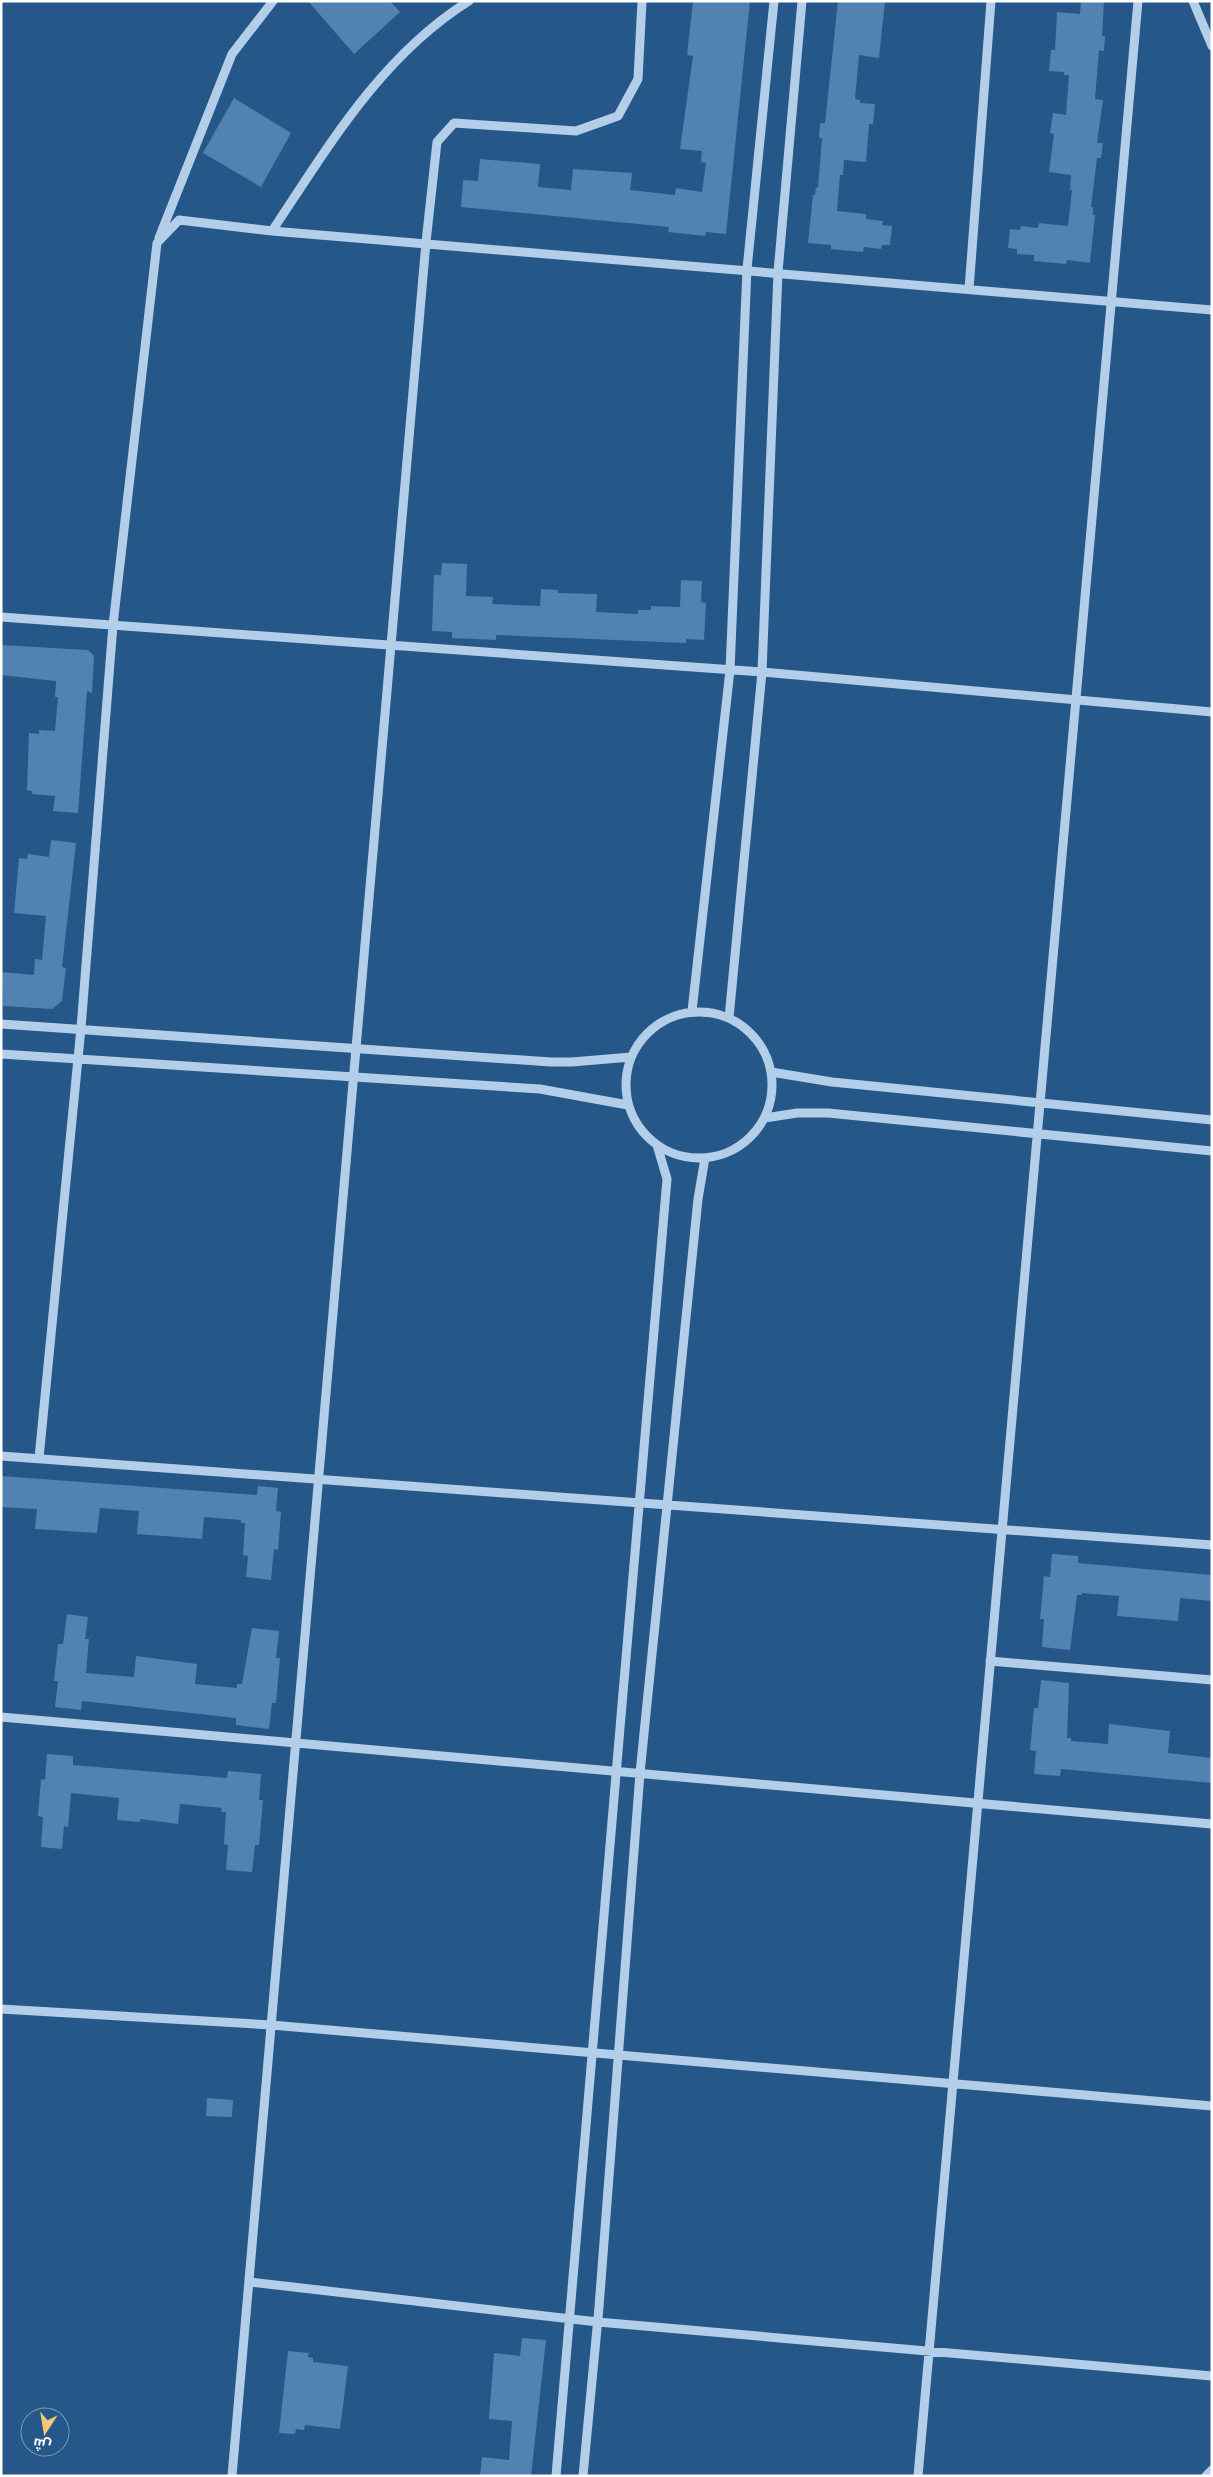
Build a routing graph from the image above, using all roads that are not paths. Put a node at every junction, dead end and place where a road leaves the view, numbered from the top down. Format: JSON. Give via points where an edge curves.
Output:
{"nodes":[{"id":1,"x":273,"y":1,"type":"edge"},
{"id":2,"x":469,"y":1,"type":"edge"},
{"id":3,"x":642,"y":1,"type":"edge"},
{"id":4,"x":774,"y":1,"type":"edge"},
{"id":5,"x":802,"y":1,"type":"edge"},
{"id":6,"x":991,"y":1,"type":"edge"},
{"id":7,"x":1138,"y":1,"type":"edge"},
{"id":8,"x":1193,"y":1,"type":"edge"},
{"id":9,"x":1212,"y":46,"type":"edge"},
{"id":10,"x":272,"y":230,"type":"junction"},
{"id":11,"x":426,"y":242,"type":"junction"},
{"id":12,"x":157,"y":243,"type":"junction"},
{"id":13,"x":747,"y":269,"type":"junction"},
{"id":14,"x":778,"y":272,"type":"junction"},
{"id":15,"x":969,"y":289,"type":"junction"},
{"id":16,"x":1110,"y":301,"type":"junction"},
{"id":17,"x":1212,"y":310,"type":"edge"},
{"id":18,"x":1,"y":617,"type":"edge"},
{"id":19,"x":113,"y":625,"type":"junction"},
{"id":20,"x":392,"y":645,"type":"junction"},
{"id":21,"x":730,"y":670,"type":"junction"},
{"id":22,"x":762,"y":672,"type":"junction"},
{"id":23,"x":1075,"y":700,"type":"junction"},
{"id":24,"x":1212,"y":712,"type":"edge"},
{"id":25,"x":692,"y":1011,"type":"junction"},
{"id":26,"x":729,"y":1018,"type":"junction"},
{"id":27,"x":1,"y":1024,"type":"edge"},
{"id":28,"x":81,"y":1028,"type":"junction"},
{"id":29,"x":356,"y":1047,"type":"junction"},
{"id":30,"x":1,"y":1054,"type":"edge"},
{"id":31,"x":631,"y":1057,"type":"junction"},
{"id":32,"x":78,"y":1059,"type":"junction"},
{"id":33,"x":771,"y":1072,"type":"junction"},
{"id":34,"x":354,"y":1077,"type":"junction"},
{"id":35,"x":1040,"y":1102,"type":"junction"},
{"id":36,"x":628,"y":1105,"type":"junction"},
{"id":37,"x":765,"y":1118,"type":"junction"},
{"id":38,"x":1212,"y":1120,"type":"edge"},
{"id":39,"x":1037,"y":1134,"type":"junction"},
{"id":40,"x":657,"y":1145,"type":"junction"},
{"id":41,"x":1212,"y":1151,"type":"edge"},
{"id":42,"x":705,"y":1158,"type":"junction"},
{"id":43,"x":1,"y":1456,"type":"edge"},
{"id":44,"x":39,"y":1458,"type":"junction"},
{"id":45,"x":319,"y":1478,"type":"junction"},
{"id":46,"x":639,"y":1502,"type":"junction"},
{"id":47,"x":667,"y":1504,"type":"junction"},
{"id":48,"x":1002,"y":1529,"type":"junction"},
{"id":49,"x":1212,"y":1544,"type":"edge"},
{"id":50,"x":990,"y":1661,"type":"junction"},
{"id":51,"x":1212,"y":1680,"type":"edge"},
{"id":52,"x":1,"y":1717,"type":"edge"},
{"id":53,"x":296,"y":1743,"type":"junction"},
{"id":54,"x":616,"y":1771,"type":"junction"},
{"id":55,"x":640,"y":1773,"type":"junction"},
{"id":56,"x":978,"y":1803,"type":"junction"},
{"id":57,"x":1212,"y":1824,"type":"edge"},
{"id":58,"x":1,"y":2009,"type":"edge"},
{"id":59,"x":271,"y":2025,"type":"junction"},
{"id":60,"x":592,"y":2053,"type":"junction"},
{"id":61,"x":618,"y":2055,"type":"junction"},
{"id":62,"x":953,"y":2084,"type":"junction"},
{"id":63,"x":1212,"y":2106,"type":"edge"},
{"id":64,"x":249,"y":2282,"type":"junction"},
{"id":65,"x":570,"y":2318,"type":"junction"},
{"id":66,"x":598,"y":2322,"type":"junction"},
{"id":67,"x":929,"y":2351,"type":"junction"},
{"id":68,"x":1212,"y":2376,"type":"edge"},
{"id":69,"x":1212,"y":2470,"type":"edge"},
{"id":70,"x":232,"y":2476,"type":"edge"},
{"id":71,"x":556,"y":2476,"type":"edge"},
{"id":72,"x":583,"y":2476,"type":"edge"},
{"id":73,"x":918,"y":2476,"type":"edge"},
{"id":74,"x":1206,"y":2476,"type":"edge"}],
"edges":[{"from":1,"to":12,"type":"street","via":[[232,54]]},
{"from":2,"to":10,"type":"street","via":[[446,16],[392,64],[346,120]]},
{"from":3,"to":11,"type":"street","via":[[638,79],[618,116],[576,131],[454,123],[437,142]]},
{"from":4,"to":13,"type":"street"},
{"from":5,"to":14,"type":"street"},
{"from":6,"to":15,"type":"street"},
{"from":7,"to":16,"type":"street"},
{"from":8,"to":9,"type":"street"},
{"from":10,"to":11,"type":"street"},
{"from":10,"to":12,"type":"street","via":[[179,220]]},
{"from":11,"to":13,"type":"street"},
{"from":11,"to":20,"type":"street"},
{"from":12,"to":19,"type":"street"},
{"from":13,"to":14,"type":"street"},
{"from":13,"to":21,"type":"street"},
{"from":14,"to":15,"type":"street"},
{"from":14,"to":22,"type":"street"},
{"from":15,"to":16,"type":"street"},
{"from":16,"to":17,"type":"street"},
{"from":16,"to":23,"type":"street"},
{"from":18,"to":19,"type":"street"},
{"from":19,"to":20,"type":"street"},
{"from":19,"to":28,"type":"street"},
{"from":20,"to":21,"type":"street"},
{"from":20,"to":29,"type":"street"},
{"from":21,"to":22,"type":"street"},
{"from":21,"to":25,"type":"street"},
{"from":22,"to":23,"type":"street"},
{"from":22,"to":26,"type":"street"},
{"from":23,"to":24,"type":"street"},
{"from":23,"to":35,"type":"street"},
{"from":25,"to":26,"type":"street","via":[[711,1012]]},
{"from":25,"to":31,"type":"street","via":[[673,1016],[655,1026]]},
{"from":26,"to":33,"type":"street","via":[[749,1031],[764,1049]]},
{"from":27,"to":28,"type":"street"},
{"from":28,"to":29,"type":"street"},
{"from":28,"to":32,"type":"street"},
{"from":29,"to":31,"type":"street","via":[[551,1062]]},
{"from":29,"to":34,"type":"street"},
{"from":30,"to":32,"type":"street"},
{"from":31,"to":36,"type":"street","via":[[626,1080]]},
{"from":32,"to":34,"type":"street"},
{"from":32,"to":44,"type":"street"},
{"from":33,"to":35,"type":"street","via":[[832,1082]]},
{"from":33,"to":37,"type":"street","via":[[772,1095]]},
{"from":34,"to":36,"type":"street","via":[[540,1089]]},
{"from":34,"to":45,"type":"street"},
{"from":35,"to":38,"type":"street"},
{"from":35,"to":39,"type":"street"},
{"from":36,"to":40,"type":"street","via":[[639,1127]]},
{"from":37,"to":39,"type":"street","via":[[828,1113]]},
{"from":37,"to":42,"type":"street","via":[[750,1138],[729,1152]]},
{"from":39,"to":41,"type":"street"},
{"from":39,"to":48,"type":"street"},
{"from":40,"to":42,"type":"street","via":[[680,1155]]},
{"from":40,"to":46,"type":"street","via":[[667,1179]]},
{"from":42,"to":47,"type":"street"},
{"from":43,"to":44,"type":"street"},
{"from":44,"to":45,"type":"street"},
{"from":45,"to":46,"type":"street"},
{"from":45,"to":53,"type":"street"},
{"from":46,"to":47,"type":"street"},
{"from":46,"to":54,"type":"street"},
{"from":47,"to":48,"type":"street"},
{"from":47,"to":55,"type":"street"},
{"from":48,"to":49,"type":"street"},
{"from":48,"to":50,"type":"street"},
{"from":50,"to":51,"type":"street"},
{"from":50,"to":56,"type":"street"},
{"from":52,"to":53,"type":"street"},
{"from":53,"to":54,"type":"street"},
{"from":53,"to":59,"type":"street"},
{"from":54,"to":55,"type":"street"},
{"from":54,"to":60,"type":"street"},
{"from":55,"to":56,"type":"street"},
{"from":55,"to":61,"type":"street"},
{"from":56,"to":57,"type":"street"},
{"from":56,"to":62,"type":"street"},
{"from":58,"to":59,"type":"street"},
{"from":59,"to":60,"type":"street"},
{"from":59,"to":64,"type":"street"},
{"from":60,"to":61,"type":"street"},
{"from":60,"to":65,"type":"street"},
{"from":61,"to":62,"type":"street"},
{"from":61,"to":66,"type":"street"},
{"from":62,"to":63,"type":"street"},
{"from":62,"to":67,"type":"street"},
{"from":64,"to":65,"type":"street"},
{"from":64,"to":70,"type":"street"},
{"from":65,"to":66,"type":"street"},
{"from":65,"to":71,"type":"street"},
{"from":66,"to":67,"type":"street"},
{"from":66,"to":72,"type":"street"},
{"from":67,"to":68,"type":"street"},
{"from":67,"to":73,"type":"street"},
{"from":69,"to":74,"type":"street"}]}
